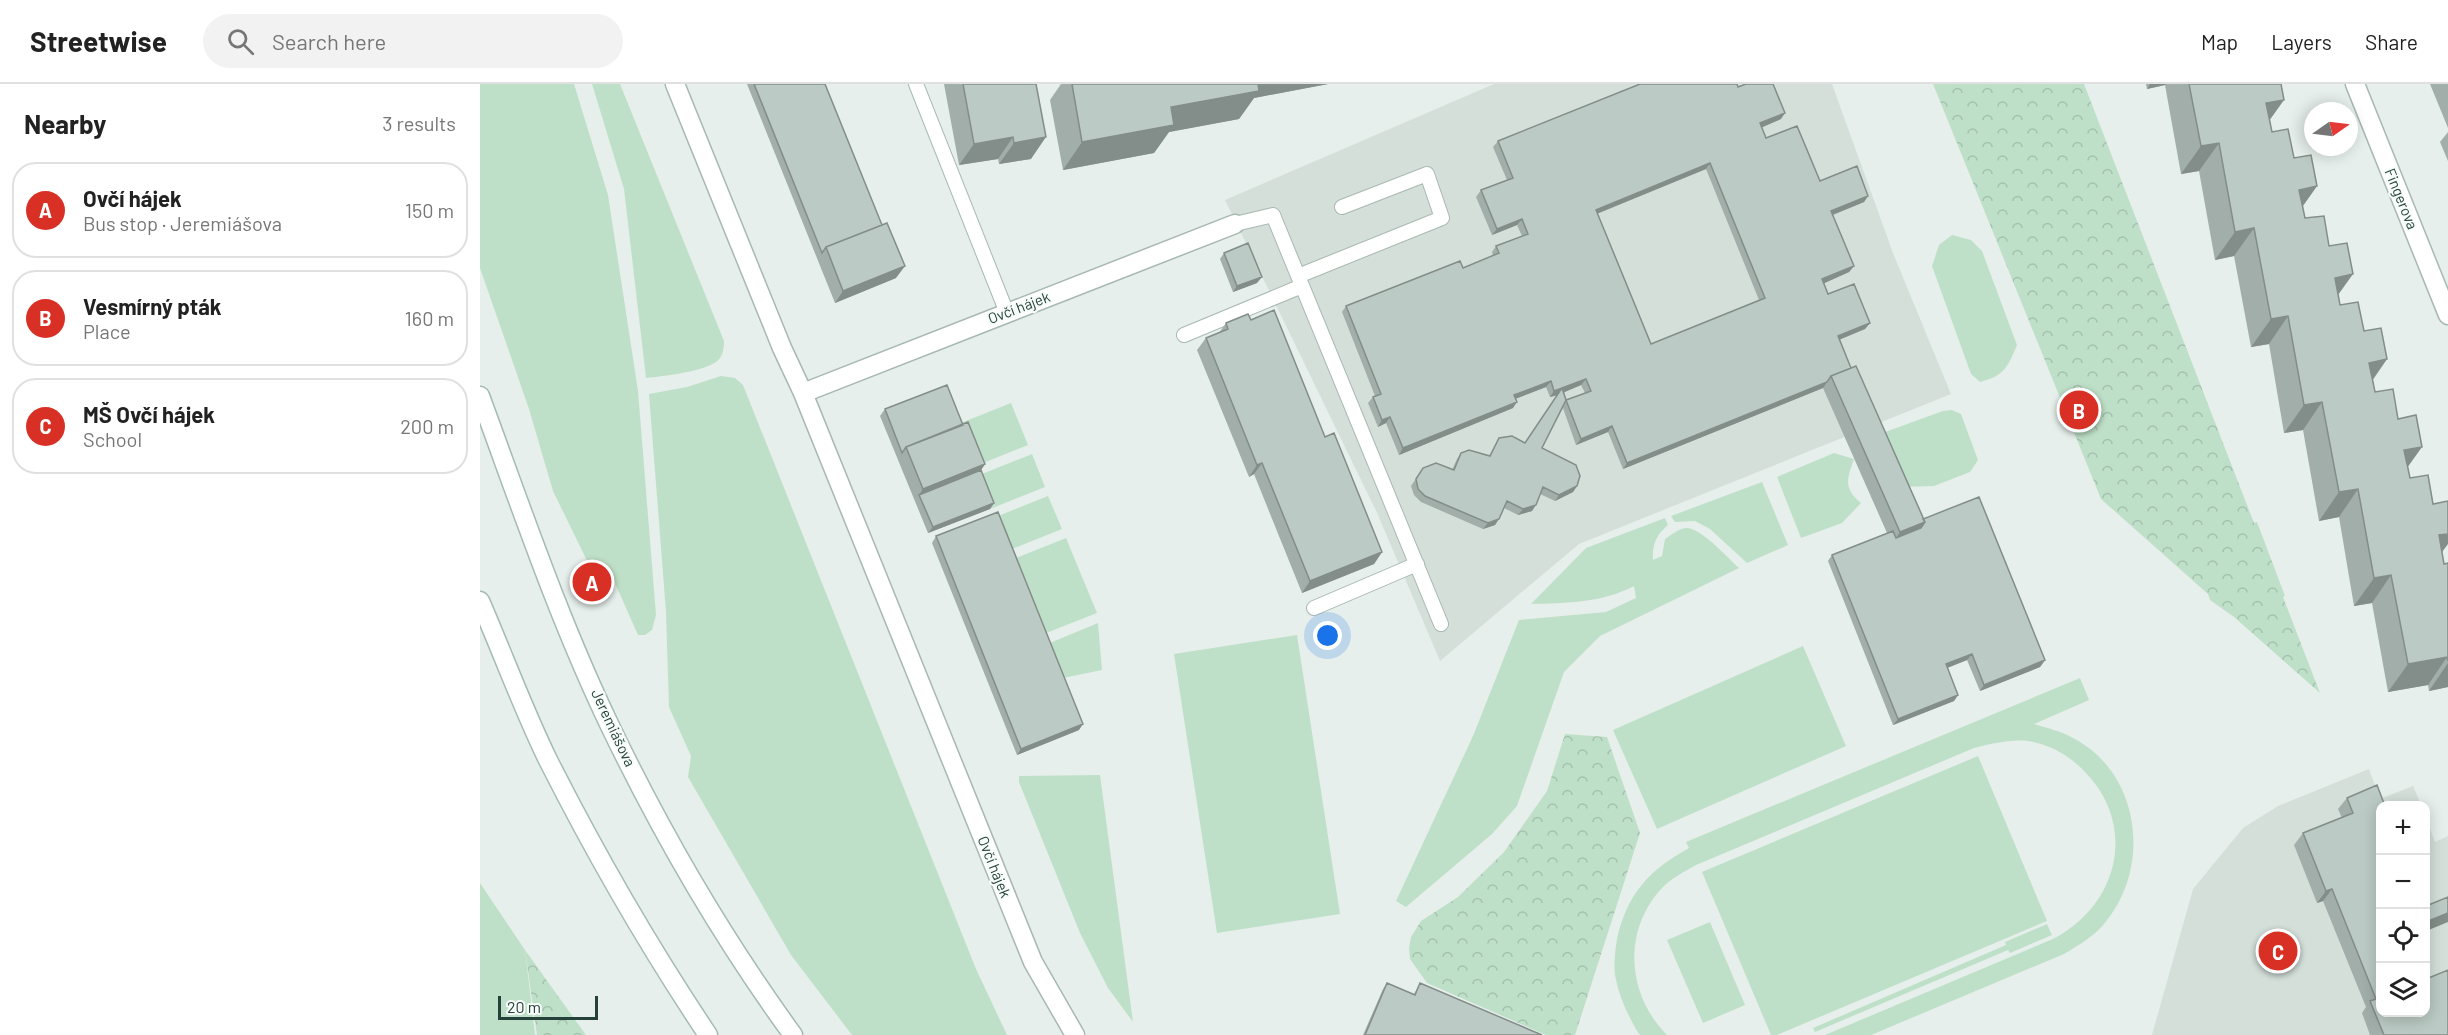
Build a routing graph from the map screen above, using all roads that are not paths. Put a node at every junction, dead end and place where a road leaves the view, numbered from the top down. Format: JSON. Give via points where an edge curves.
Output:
{"nodes":[{"id":1,"x":675,"y":84,"type":"edge"},
{"id":2,"x":916,"y":84,"type":"edge"},
{"id":3,"x":2355,"y":84,"type":"edge"},
{"id":4,"x":1342,"y":207,"type":"dead end"},
{"id":5,"x":1235,"y":224,"type":"joint"},
{"id":6,"x":1300,"y":281,"type":"junction"},
{"id":7,"x":1007,"y":313,"type":"junction"},
{"id":8,"x":2448,"y":315,"type":"edge"},
{"id":9,"x":1184,"y":335,"type":"dead end"},
{"id":10,"x":803,"y":393,"type":"junction"},
{"id":11,"x":480,"y":396,"type":"edge"},
{"id":12,"x":1417,"y":564,"type":"junction"},
{"id":13,"x":480,"y":601,"type":"edge"},
{"id":14,"x":1314,"y":608,"type":"dead end"},
{"id":15,"x":1441,"y":624,"type":"dead end"},
{"id":16,"x":708,"y":1035,"type":"edge"},
{"id":17,"x":793,"y":1035,"type":"edge"},
{"id":18,"x":1075,"y":1035,"type":"edge"}],
"edges":[{"from":1,"to":10,"type":"street","name":"Ovčí hájek"},
{"from":2,"to":7,"type":"lane"},
{"from":3,"to":8,"type":"street","name":"Fingerova"},
{"from":4,"to":6,"type":"lane","via":[[1427,174],[1442,218]]},
{"from":5,"to":6,"type":"lane","via":[[1273,215]]},
{"from":5,"to":7,"type":"street","name":"Ovčí hájek"},
{"from":6,"to":9,"type":"lane"},
{"from":6,"to":12,"type":"lane"},
{"from":7,"to":10,"type":"street","name":"Ovčí hájek"},
{"from":10,"to":18,"type":"street","name":"Ovčí hájek","via":[[1033,962]]},
{"from":11,"to":17,"type":"street","name":"Jeremiášova","via":[[558,604],[610,725],[664,830],[723,930]]},
{"from":12,"to":14,"type":"lane"},
{"from":12,"to":15,"type":"lane"},
{"from":13,"to":16,"type":"street","via":[[547,758],[580,821],[613,883]]}]}
